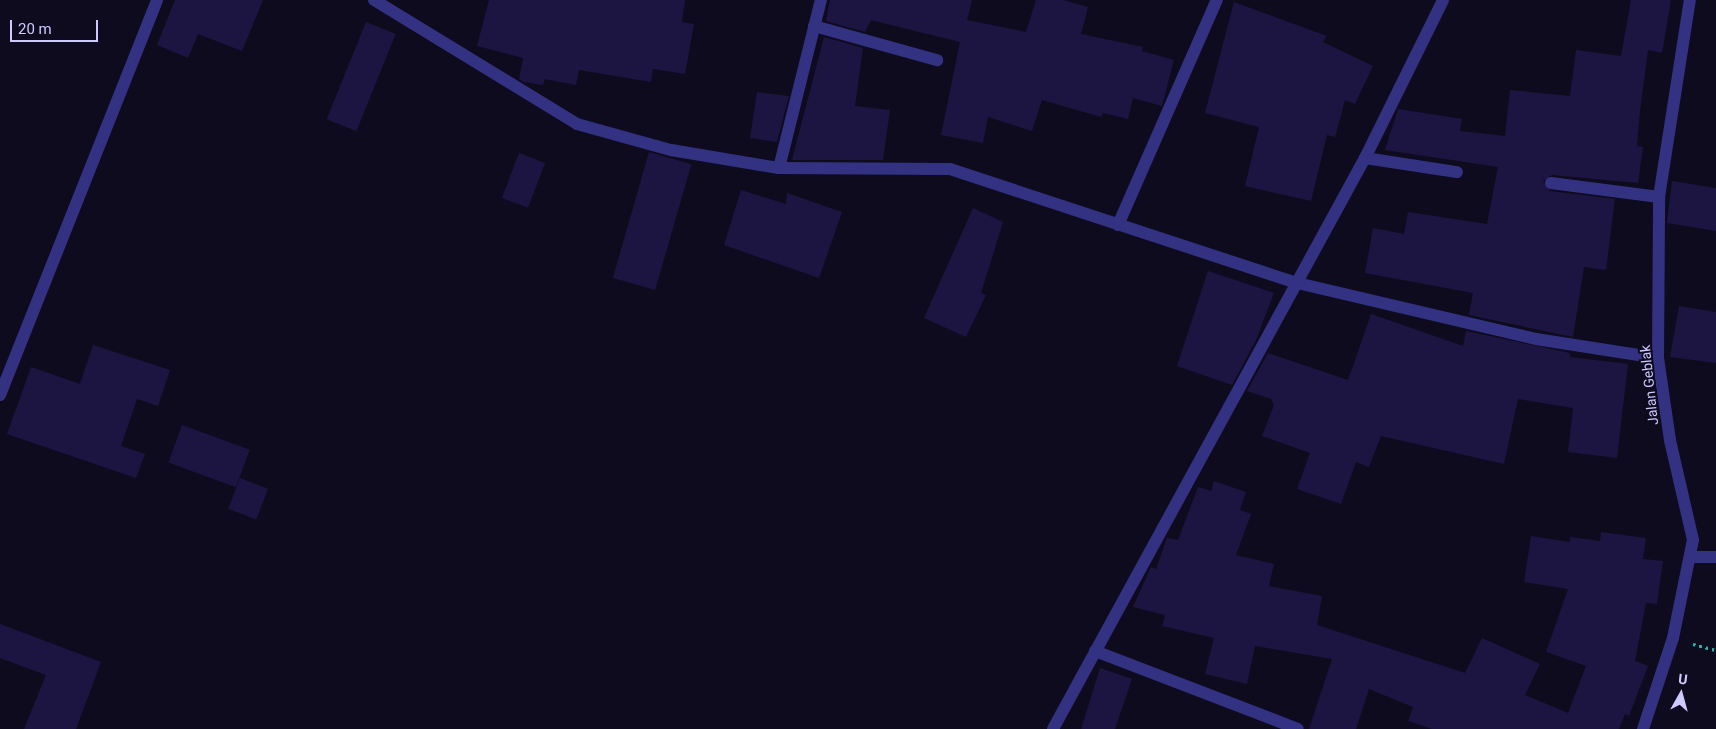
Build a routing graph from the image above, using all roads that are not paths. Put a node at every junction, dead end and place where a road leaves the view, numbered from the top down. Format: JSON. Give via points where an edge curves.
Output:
{"nodes":[{"id":1,"x":157,"y":0,"type":"edge"},
{"id":2,"x":821,"y":0,"type":"edge"},
{"id":3,"x":1217,"y":0,"type":"edge"},
{"id":4,"x":1443,"y":0,"type":"edge"},
{"id":5,"x":1690,"y":0,"type":"edge"},
{"id":6,"x":382,"y":1,"type":"edge"},
{"id":7,"x":814,"y":26,"type":"junction"},
{"id":8,"x":937,"y":60,"type":"dead end"},
{"id":9,"x":1365,"y":158,"type":"junction"},
{"id":10,"x":779,"y":168,"type":"junction"},
{"id":11,"x":1457,"y":172,"type":"dead end"},
{"id":12,"x":1551,"y":183,"type":"dead end"},
{"id":13,"x":1659,"y":197,"type":"junction"},
{"id":14,"x":1118,"y":225,"type":"junction"},
{"id":15,"x":1294,"y":282,"type":"junction"},
{"id":16,"x":1658,"y":358,"type":"junction"},
{"id":17,"x":0,"y":394,"type":"edge"},
{"id":18,"x":1716,"y":556,"type":"edge"},
{"id":19,"x":1692,"y":557,"type":"junction"},
{"id":20,"x":1095,"y":651,"type":"junction"},
{"id":21,"x":1053,"y":729,"type":"edge"},
{"id":22,"x":1298,"y":729,"type":"edge"},
{"id":23,"x":1643,"y":729,"type":"edge"}],
"edges":[{"from":1,"to":17,"type":"street"},
{"from":2,"to":7,"type":"street"},
{"from":3,"to":14,"type":"street"},
{"from":4,"to":9,"type":"street"},
{"from":5,"to":13,"type":"street","name":"Jalan Geblak"},
{"from":6,"to":10,"type":"street","via":[[502,81],[577,124],[671,150]]},
{"from":7,"to":8,"type":"street"},
{"from":7,"to":10,"type":"street"},
{"from":9,"to":11,"type":"street"},
{"from":9,"to":15,"type":"street"},
{"from":10,"to":14,"type":"street","via":[[950,169]]},
{"from":12,"to":13,"type":"street"},
{"from":13,"to":16,"type":"street","name":"Jalan Geblak"},
{"from":14,"to":15,"type":"street"},
{"from":15,"to":16,"type":"street","via":[[1536,339]]},
{"from":15,"to":20,"type":"street","via":[[1194,476],[1169,512]]},
{"from":16,"to":19,"type":"street","name":"Jalan Geblak","via":[[1670,440],[1693,540]]},
{"from":18,"to":19,"type":"street"},
{"from":19,"to":23,"type":"street","name":"Jalan Geblak","via":[[1673,638]]},
{"from":20,"to":21,"type":"street"},
{"from":20,"to":22,"type":"street"}]}
